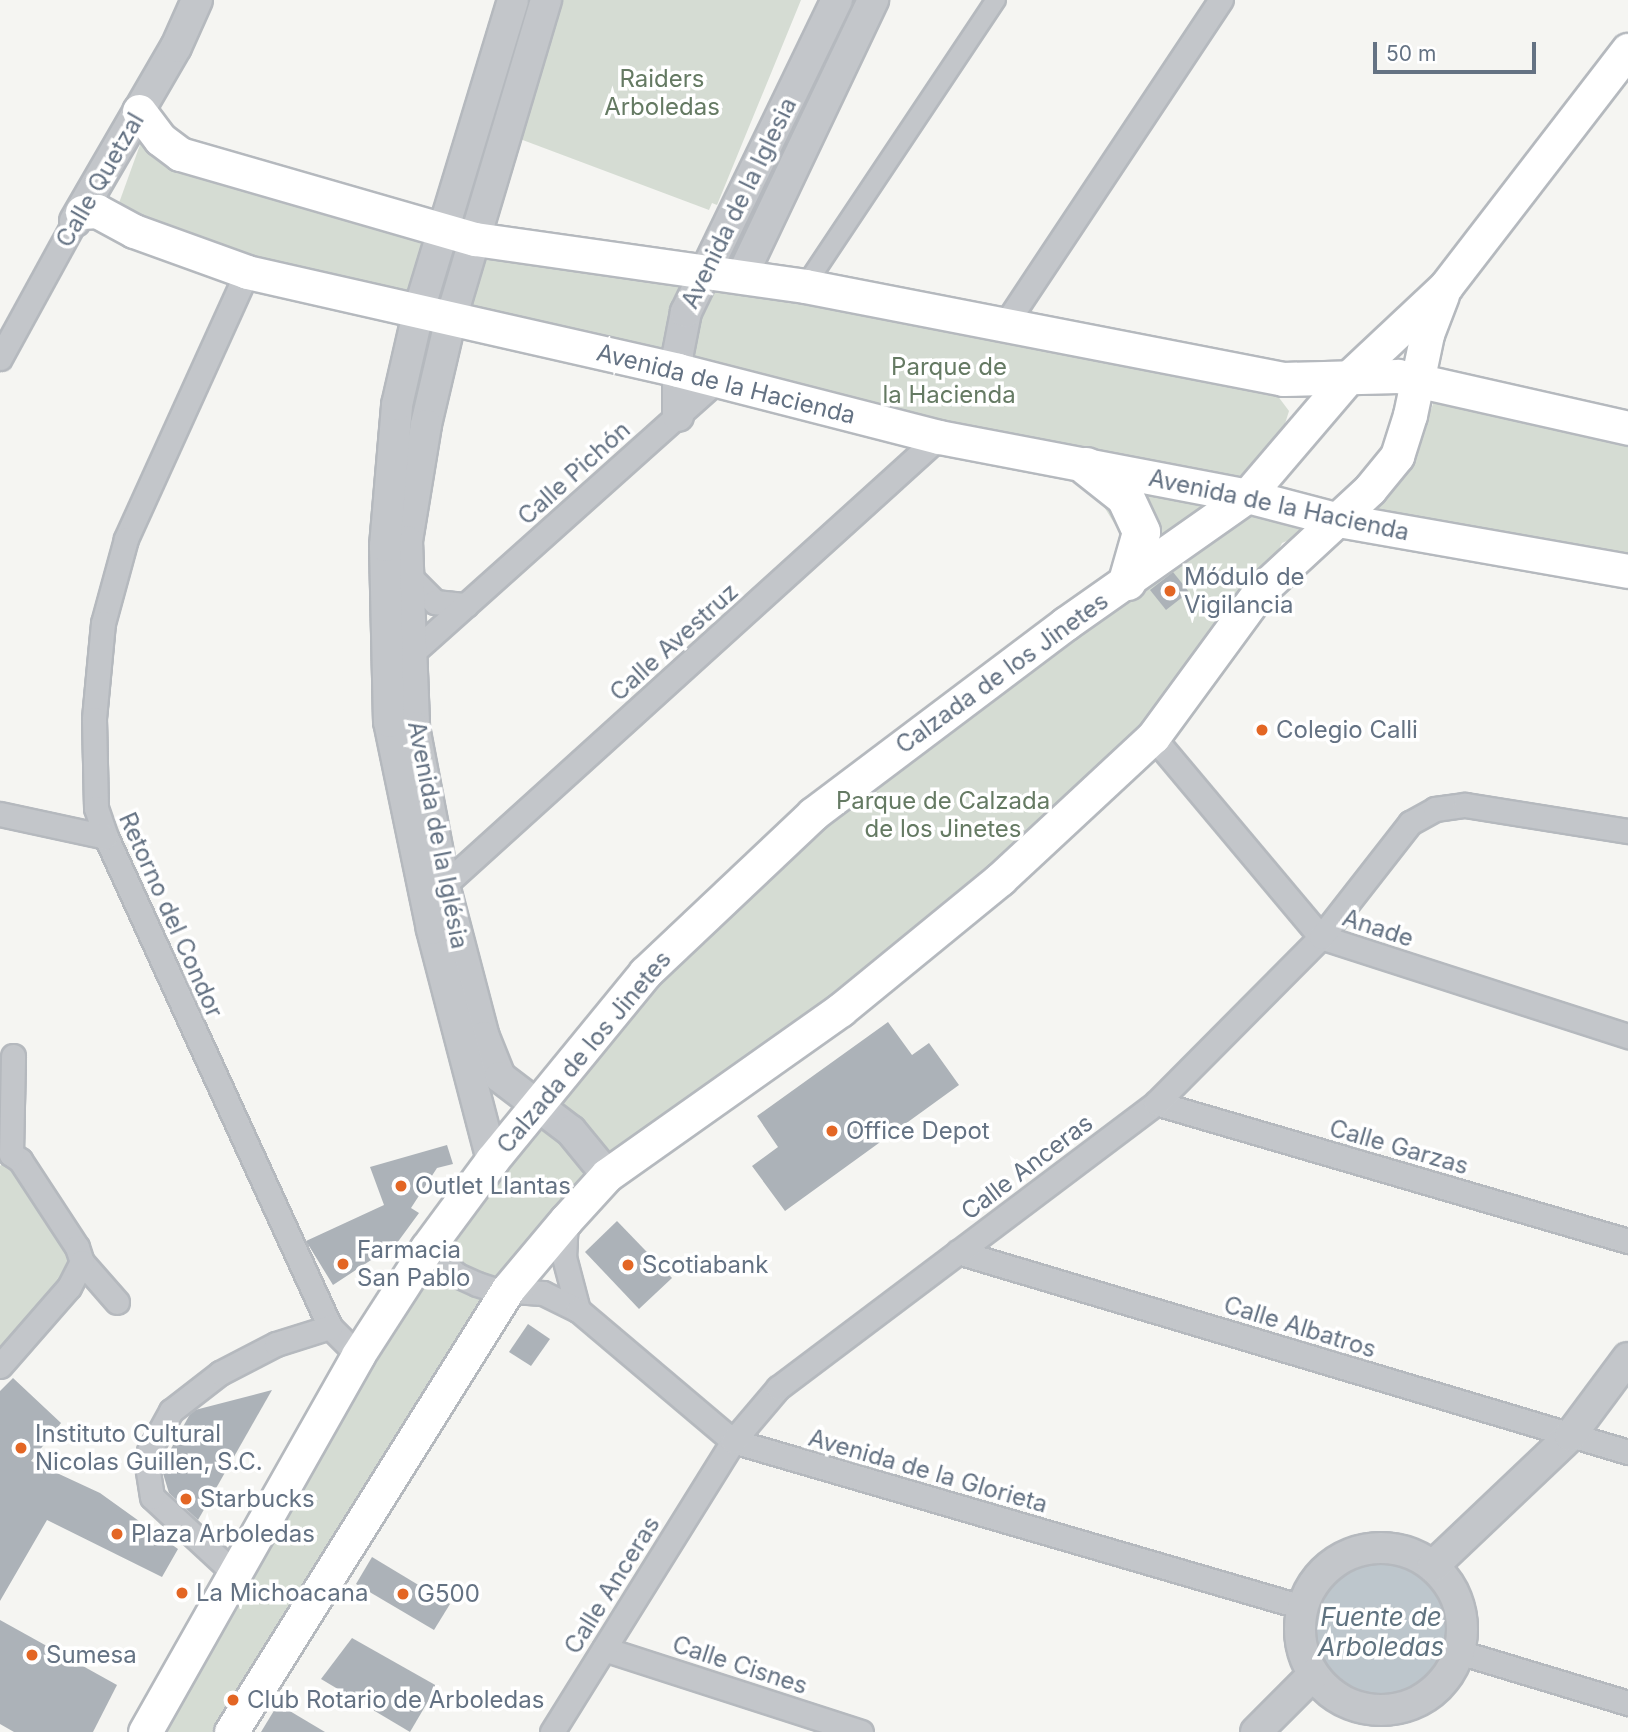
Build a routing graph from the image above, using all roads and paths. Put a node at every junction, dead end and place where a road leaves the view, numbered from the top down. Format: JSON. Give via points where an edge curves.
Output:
{"nodes":[{"id":1,"x":197,"y":0,"type":"edge"},
{"id":2,"x":513,"y":0,"type":"edge"},
{"id":3,"x":546,"y":0,"type":"edge"},
{"id":4,"x":837,"y":0,"type":"edge"},
{"id":5,"x":873,"y":0,"type":"edge"},
{"id":6,"x":996,"y":0,"type":"edge"},
{"id":7,"x":1221,"y":0,"type":"edge"},
{"id":8,"x":1628,"y":50,"type":"edge"},
{"id":9,"x":139,"y":111,"type":"junction"},
{"id":10,"x":78,"y":217,"type":"junction"},
{"id":11,"x":443,"y":230,"type":"junction"},
{"id":12,"x":475,"y":239,"type":"junction"},
{"id":13,"x":706,"y":270,"type":"junction"},
{"id":14,"x":247,"y":272,"type":"junction"},
{"id":15,"x":742,"y":276,"type":"junction"},
{"id":16,"x":805,"y":286,"type":"junction"},
{"id":17,"x":1446,"y":286,"type":"junction"},
{"id":18,"x":418,"y":313,"type":"junction"},
{"id":19,"x":451,"y":318,"type":"junction"},
{"id":20,"x":1004,"y":326,"type":"junction"},
{"id":21,"x":0,"y":358,"type":"edge"},
{"id":22,"x":678,"y":370,"type":"junction"},
{"id":23,"x":1416,"y":379,"type":"junction"},
{"id":24,"x":1346,"y":380,"type":"junction"},
{"id":25,"x":716,"y":381,"type":"junction"},
{"id":26,"x":678,"y":415,"type":"junction"},
{"id":27,"x":1628,"y":428,"type":"edge"},
{"id":28,"x":939,"y":437,"type":"junction"},
{"id":29,"x":1086,"y":466,"type":"junction"},
{"id":30,"x":1248,"y":496,"type":"junction"},
{"id":31,"x":1339,"y":520,"type":"junction"},
{"id":32,"x":1628,"y":571,"type":"edge"},
{"id":33,"x":408,"y":576,"type":"junction"},
{"id":34,"x":1127,"y":581,"type":"junction"},
{"id":35,"x":466,"y":605,"type":"junction"},
{"id":36,"x":411,"y":654,"type":"junction"},
{"id":37,"x":1153,"y":737,"type":"junction"},
{"id":38,"x":0,"y":814,"type":"edge"},
{"id":39,"x":1628,"y":831,"type":"edge"},
{"id":40,"x":106,"y":838,"type":"junction"},
{"id":41,"x":444,"y":885,"type":"junction"},
{"id":42,"x":1321,"y":937,"type":"junction"},
{"id":43,"x":1628,"y":1037,"type":"edge"},
{"id":44,"x":13,"y":1056,"type":"dead end"},
{"id":45,"x":1156,"y":1103,"type":"junction"},
{"id":46,"x":539,"y":1104,"type":"junction"},
{"id":47,"x":5,"y":1159,"type":"edge"},
{"id":48,"x":492,"y":1160,"type":"junction"},
{"id":49,"x":607,"y":1175,"type":"junction"},
{"id":50,"x":566,"y":1220,"type":"junction"},
{"id":51,"x":1628,"y":1241,"type":"edge"},
{"id":52,"x":427,"y":1248,"type":"junction"},
{"id":53,"x":958,"y":1252,"type":"junction"},
{"id":54,"x":82,"y":1262,"type":"junction"},
{"id":55,"x":508,"y":1289,"type":"junction"},
{"id":56,"x":117,"y":1302,"type":"dead end"},
{"id":57,"x":578,"y":1310,"type":"junction"},
{"id":58,"x":330,"y":1327,"type":"junction"},
{"id":59,"x":358,"y":1355,"type":"junction"},
{"id":60,"x":1628,"y":1358,"type":"edge"},
{"id":61,"x":0,"y":1366,"type":"edge"},
{"id":62,"x":1570,"y":1436,"type":"junction"},
{"id":63,"x":733,"y":1441,"type":"junction"},
{"id":64,"x":1628,"y":1452,"type":"edge"},
{"id":65,"x":1433,"y":1566,"type":"junction"},
{"id":66,"x":233,"y":1572,"type":"junction"},
{"id":67,"x":1303,"y":1607,"type":"junction"},
{"id":68,"x":604,"y":1648,"type":"junction"},
{"id":69,"x":1459,"y":1652,"type":"junction"},
{"id":70,"x":1313,"y":1675,"type":"junction"},
{"id":71,"x":1628,"y":1703,"type":"edge"},
{"id":72,"x":145,"y":1732,"type":"edge"},
{"id":73,"x":231,"y":1732,"type":"edge"},
{"id":74,"x":552,"y":1732,"type":"edge"},
{"id":75,"x":861,"y":1732,"type":"edge"},
{"id":76,"x":1256,"y":1732,"type":"edge"}],
"edges":[{"from":1,"to":9,"type":"street","name":"Calle Quetzal"},
{"from":2,"to":11,"type":"street"},
{"from":3,"to":12,"type":"street"},
{"from":4,"to":13,"type":"street","name":"Avenida de la Iglesia"},
{"from":5,"to":15,"type":"street","name":"Avenida de la Iglesia"},
{"from":6,"to":16,"type":"street"},
{"from":7,"to":20,"type":"street"},
{"from":8,"to":17,"type":"main road"},
{"from":9,"to":10,"type":"street","name":"Calle Quetzal"},
{"from":9,"to":11,"type":"main road","via":[[160,139],[180,154]]},
{"from":10,"to":14,"type":"main road","name":"Avenida de la Hacienda","via":[[97,211],[134,231]]},
{"from":10,"to":21,"type":"street","name":"Calle Quetzal"},
{"from":11,"to":12,"type":"main road"},
{"from":11,"to":18,"type":"street"},
{"from":12,"to":13,"type":"main road"},
{"from":12,"to":19,"type":"street"},
{"from":13,"to":15,"type":"main road"},
{"from":13,"to":22,"type":"street","name":"Avenida de la Iglesia","via":[[686,312]]},
{"from":14,"to":18,"type":"main road","name":"Avenida de la Hacienda"},
{"from":14,"to":40,"type":"street","name":"Retorno del Condor","via":[[126,539],[103,623],[94,719],[96,808]]},
{"from":15,"to":16,"type":"main road"},
{"from":16,"to":20,"type":"main road"},
{"from":17,"to":23,"type":"main road"},
{"from":17,"to":24,"type":"main road","name":"Calzada de los Jinetes"},
{"from":18,"to":19,"type":"main road","name":"Avenida de la Hacienda"},
{"from":18,"to":48,"type":"street","name":"Avenida de la Iglésia","via":[[397,405],[385,546],[389,722],[432,929]]},
{"from":19,"to":22,"type":"main road","name":"Avenida de la Hacienda"},
{"from":19,"to":33,"type":"street","name":"Avenida de la Iglésia","via":[[426,425],[407,541]]},
{"from":20,"to":24,"type":"main road","via":[[1283,379]]},
{"from":22,"to":25,"type":"main road","name":"Avenida de la Hacienda"},
{"from":22,"to":26,"type":"street","name":"Avenida de la Iglesia"},
{"from":23,"to":24,"type":"main road","via":[[1371,375]]},
{"from":23,"to":27,"type":"main road"},
{"from":23,"to":31,"type":"main road","via":[[1397,456]]},
{"from":24,"to":30,"type":"main road","name":"Calzada de los Jinetes"},
{"from":25,"to":26,"type":"street","name":"Calle Pichón"},
{"from":25,"to":28,"type":"main road","name":"Avenida de la Hacienda"},
{"from":26,"to":35,"type":"street","name":"Calle Pichón"},
{"from":28,"to":29,"type":"main road","name":"Avenida de la Hacienda"},
{"from":28,"to":41,"type":"street","name":"Calle Avestruz"},
{"from":29,"to":30,"type":"main road","name":"Avenida de la Hacienda"},
{"from":29,"to":34,"type":"main road","via":[[1125,497],[1141,532]]},
{"from":30,"to":31,"type":"main road","name":"Avenida de la Hacienda"},
{"from":30,"to":34,"type":"main road","name":"Calzada de los Jinetes"},
{"from":31,"to":32,"type":"main road","name":"Avenida de la Hacienda"},
{"from":31,"to":37,"type":"main road","via":[[1260,591]]},
{"from":33,"to":35,"type":"street","via":[[435,602]]},
{"from":33,"to":36,"type":"street","name":"Avenida de la Iglésia"},
{"from":34,"to":46,"type":"main road","name":"Calzada de los Jinetes","via":[[813,814],[645,972]]},
{"from":35,"to":36,"type":"street","name":"Calle Pichón"},
{"from":36,"to":41,"type":"street","name":"Avenida de la Iglésia","via":[[414,727]]},
{"from":37,"to":42,"type":"street","name":"Anade"},
{"from":37,"to":49,"type":"main road","via":[[1000,879],[840,1010]]},
{"from":38,"to":40,"type":"street"},
{"from":39,"to":42,"type":"street","name":"Calle Anceras","via":[[1465,805],[1434,809],[1410,822]]},
{"from":40,"to":58,"type":"street","name":"Retorno del Condor"},
{"from":41,"to":46,"type":"street","name":"Avenida de la Iglésia","via":[[484,1037],[500,1077],[521,1096]]},
{"from":42,"to":43,"type":"street","name":"Anade"},
{"from":42,"to":45,"type":"street","name":"Calle Anceras"},
{"from":44,"to":47,"type":"street"},
{"from":45,"to":51,"type":"street","name":"Calle Garzas"},
{"from":45,"to":53,"type":"street","name":"Calle Anceras"},
{"from":46,"to":48,"type":"main road","name":"Calzada de los Jinetes"},
{"from":46,"to":49,"type":"street","name":"Avenida de la Iglésia","via":[[571,1131]]},
{"from":47,"to":54,"type":"street","via":[[27,1171]]},
{"from":48,"to":52,"type":"main road","name":"Calzada de los Jinetes"},
{"from":49,"to":50,"type":"main road"},
{"from":50,"to":55,"type":"main road"},
{"from":50,"to":57,"type":"street","via":[[564,1257]]},
{"from":52,"to":55,"type":"street","name":"Avenida de la Glorieta","via":[[457,1275],[496,1290]]},
{"from":52,"to":59,"type":"main road","name":"Calzada de los Jinetes"},
{"from":53,"to":62,"type":"street","name":"Calle Albatros"},
{"from":53,"to":63,"type":"street","name":"Calle Anceras","via":[[778,1388]]},
{"from":54,"to":56,"type":"street"},
{"from":54,"to":61,"type":"street","via":[[69,1287]]},
{"from":55,"to":57,"type":"street","name":"Avenida de la Glorieta","via":[[543,1293]]},
{"from":55,"to":73,"type":"main road"},
{"from":57,"to":63,"type":"street","name":"Avenida de la Glorieta"},
{"from":58,"to":59,"type":"street","name":"Retorno del Condor"},
{"from":58,"to":66,"type":"street","via":[[276,1344],[219,1373],[171,1411],[149,1451],[152,1497]]},
{"from":59,"to":66,"type":"main road","name":"Calzada de los Jinetes"},
{"from":60,"to":62,"type":"street"},
{"from":62,"to":64,"type":"street","name":"Calle Albatros"},
{"from":62,"to":65,"type":"street"},
{"from":63,"to":67,"type":"street","name":"Avenida de la Glorieta"},
{"from":63,"to":68,"type":"street","name":"Calle Anceras"},
{"from":65,"to":67,"type":"street","via":[[1410,1552],[1383,1547],[1357,1551],[1332,1563],[1314,1582]]},
{"from":65,"to":69,"type":"street","via":[[1449,1583],[1459,1605]]},
{"from":66,"to":72,"type":"main road","name":"Calzada de los Jinetes"},
{"from":67,"to":70,"type":"street","via":[[1301,1642]]},
{"from":68,"to":74,"type":"street","name":"Calle Anceras"},
{"from":68,"to":75,"type":"street","name":"Calle Cisnes"},
{"from":69,"to":70,"type":"street","via":[[1450,1673],[1435,1690],[1394,1710],[1349,1704]]},
{"from":69,"to":71,"type":"street"},
{"from":70,"to":76,"type":"street"}]}
